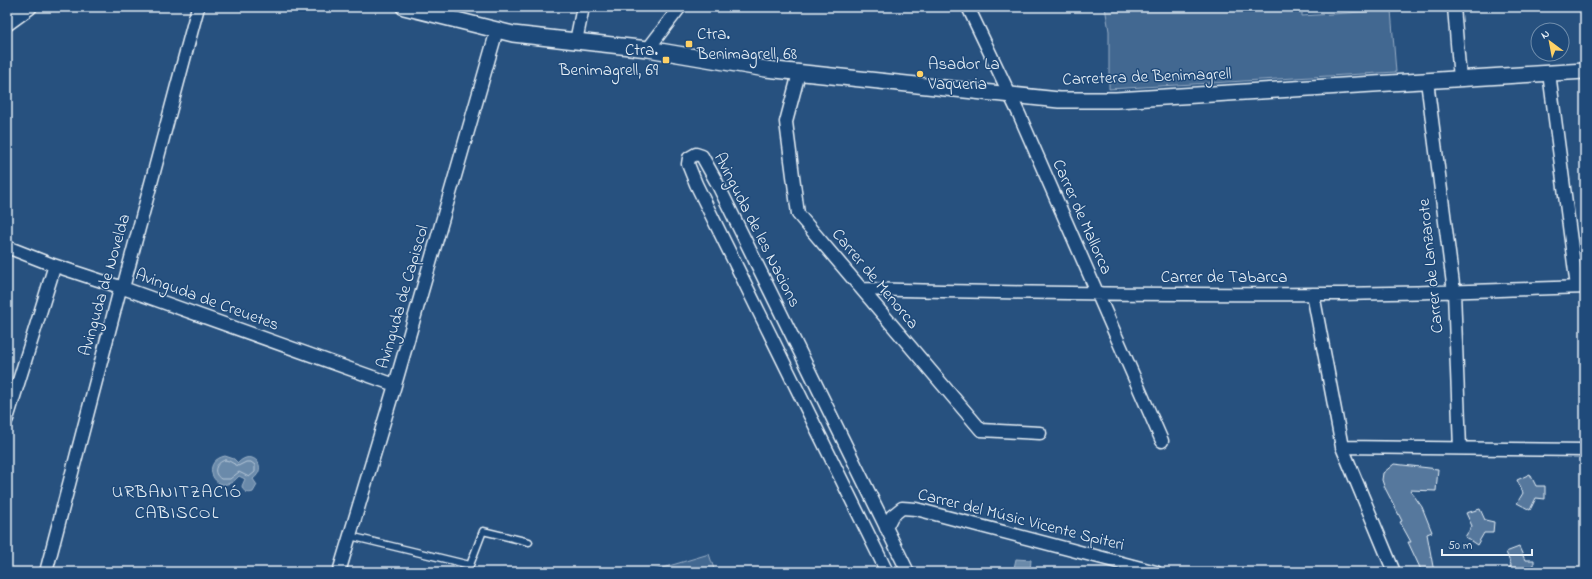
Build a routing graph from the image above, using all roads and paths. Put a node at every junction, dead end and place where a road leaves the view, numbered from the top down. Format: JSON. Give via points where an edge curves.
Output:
{"nodes":[{"id":1,"x":29,"y":7,"type":"edge"},
{"id":2,"x":198,"y":7,"type":"edge"},
{"id":3,"x":404,"y":7,"type":"edge"},
{"id":4,"x":583,"y":7,"type":"edge"},
{"id":5,"x":680,"y":7,"type":"edge"},
{"id":6,"x":968,"y":7,"type":"edge"},
{"id":7,"x":1454,"y":7,"type":"edge"},
{"id":8,"x":7,"y":24,"type":"edge"},
{"id":9,"x":497,"y":30,"type":"junction"},
{"id":10,"x":576,"y":41,"type":"junction"},
{"id":11,"x":648,"y":49,"type":"junction"},
{"id":12,"x":1585,"y":71,"type":"edge"},
{"id":13,"x":799,"y":72,"type":"junction"},
{"id":14,"x":1549,"y":73,"type":"junction"},
{"id":15,"x":1460,"y":79,"type":"junction"},
{"id":16,"x":1427,"y":81,"type":"junction"},
{"id":17,"x":1009,"y":95,"type":"junction"},
{"id":18,"x":7,"y":247,"type":"edge"},
{"id":19,"x":53,"y":265,"type":"junction"},
{"id":20,"x":1581,"y":287,"type":"edge"},
{"id":21,"x":123,"y":288,"type":"junction"},
{"id":22,"x":862,"y":290,"type":"junction"},
{"id":23,"x":1454,"y":292,"type":"junction"},
{"id":24,"x":1313,"y":294,"type":"junction"},
{"id":25,"x":1098,"y":295,"type":"junction"},
{"id":26,"x":12,"y":381,"type":"edge"},
{"id":27,"x":395,"y":386,"type":"junction"},
{"id":28,"x":7,"y":419,"type":"edge"},
{"id":29,"x":1040,"y":433,"type":"dead end"},
{"id":30,"x":1162,"y":441,"type":"dead end"},
{"id":31,"x":1342,"y":448,"type":"junction"},
{"id":32,"x":1460,"y":448,"type":"junction"},
{"id":33,"x":1585,"y":450,"type":"edge"},
{"id":34,"x":886,"y":528,"type":"junction"},
{"id":35,"x":350,"y":536,"type":"junction"},
{"id":36,"x":529,"y":542,"type":"dead end"},
{"id":37,"x":46,"y":572,"type":"edge"},
{"id":38,"x":339,"y":572,"type":"edge"},
{"id":39,"x":887,"y":572,"type":"edge"},
{"id":40,"x":908,"y":572,"type":"edge"},
{"id":41,"x":1156,"y":572,"type":"edge"},
{"id":42,"x":1394,"y":572,"type":"edge"}],
"edges":[{"from":1,"to":8,"type":"street"},
{"from":2,"to":21,"type":"street","name":"Avinguda de Novelda"},
{"from":3,"to":9,"type":"street","name":"Carretera de Benimagrell"},
{"from":4,"to":10,"type":"street"},
{"from":5,"to":11,"type":"street"},
{"from":6,"to":17,"type":"street","name":"Carrer de Mallorca"},
{"from":7,"to":15,"type":"street"},
{"from":9,"to":10,"type":"street","name":"Carretera de Benimagrell"},
{"from":9,"to":27,"type":"street","name":"Avinguda de Capiscol"},
{"from":10,"to":11,"type":"street","name":"Carretera de Benimagrell"},
{"from":11,"to":13,"type":"street","name":"Carretera de Benimagrell","via":[[766,69]]},
{"from":12,"to":14,"type":"street","name":"Carretera de Benimagrell"},
{"from":13,"to":17,"type":"street","name":"Carretera de Benimagrell"},
{"from":13,"to":22,"type":"street","name":"Carrer de Menorca","via":[[786,122],[798,214]]},
{"from":14,"to":15,"type":"street","name":"Carretera de Benimagrell"},
{"from":14,"to":20,"type":"street"},
{"from":15,"to":16,"type":"street","name":"Carretera de Benimagrell"},
{"from":16,"to":17,"type":"street","name":"Carretera de Benimagrell","via":[[1116,100],[1059,100]]},
{"from":16,"to":23,"type":"street","name":"Carrer de Lanzarote"},
{"from":17,"to":25,"type":"street","name":"Carrer de Mallorca"},
{"from":18,"to":19,"type":"street","name":"Avinguda de Creuetes"},
{"from":19,"to":21,"type":"street","name":"Avinguda de Creuetes"},
{"from":19,"to":26,"type":"street"},
{"from":20,"to":23,"type":"street","name":"Carrer de Tabarca"},
{"from":21,"to":27,"type":"street","name":"Avinguda de Creuetes"},
{"from":21,"to":37,"type":"street","name":"Avinguda de Novelda","via":[[119,293]]},
{"from":22,"to":25,"type":"street","name":"Carrer de Tabarca"},
{"from":22,"to":29,"type":"street","name":"Carrer de Menorca","via":[[981,430]]},
{"from":23,"to":24,"type":"street","name":"Carrer de Tabarca"},
{"from":23,"to":32,"type":"street","name":"Carrer de Lanzarote"},
{"from":24,"to":25,"type":"street","name":"Carrer de Tabarca"},
{"from":24,"to":31,"type":"street"},
{"from":25,"to":30,"type":"street","name":"Carrer de Mallorca"},
{"from":26,"to":28,"type":"street"},
{"from":27,"to":35,"type":"street","name":"Avinguda de Capiscol"},
{"from":31,"to":32,"type":"street"},
{"from":31,"to":42,"type":"street"},
{"from":32,"to":33,"type":"street"},
{"from":34,"to":39,"type":"street","name":"Avinguda de les Nacions","via":[[717,183],[702,156],[696,154],[690,158],[688,164],[696,184]]},
{"from":34,"to":40,"type":"street","name":"Avinguda de les Nacions"},
{"from":34,"to":41,"type":"street","name":"Carrer del Músic Vicente Spiteri","via":[[892,516],[902,508],[916,509]]},
{"from":35,"to":36,"type":"lane","via":[[470,565],[483,532]]},
{"from":35,"to":38,"type":"street","name":"Avinguda de Capiscol"}]}
